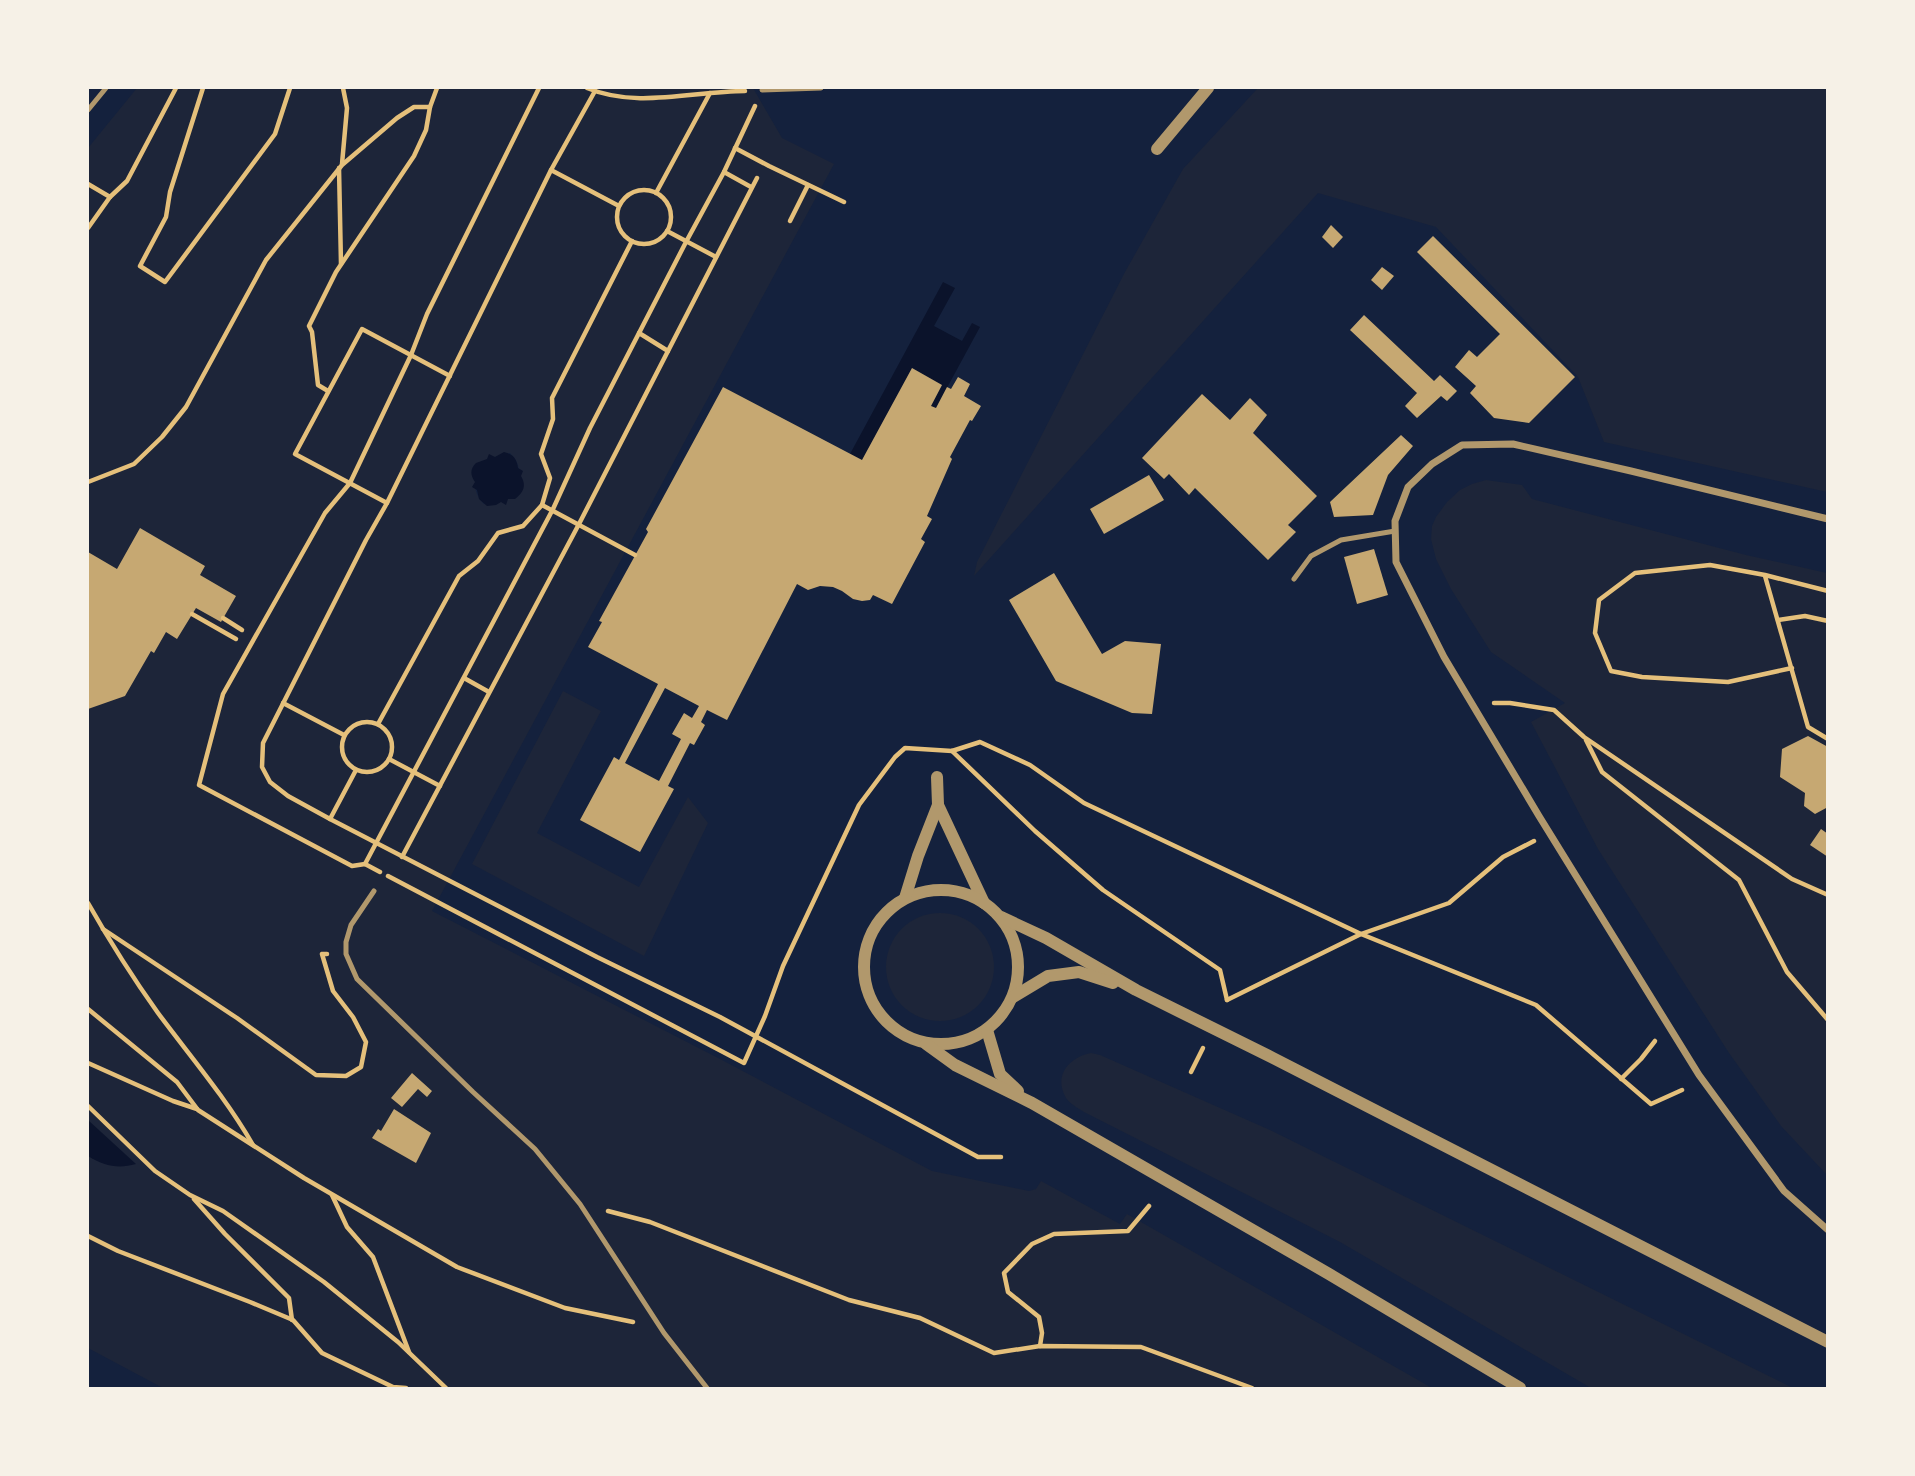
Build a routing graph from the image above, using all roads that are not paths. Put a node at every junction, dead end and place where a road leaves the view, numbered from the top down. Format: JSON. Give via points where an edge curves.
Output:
{"nodes":[{"id":1,"x":106,"y":88,"type":"edge"},
{"id":2,"x":821,"y":88,"type":"edge"},
{"id":3,"x":1205,"y":88,"type":"edge"},
{"id":4,"x":762,"y":90,"type":"road end"},
{"id":5,"x":88,"y":110,"type":"edge"},
{"id":6,"x":1157,"y":149,"type":"dead end"},
{"id":7,"x":1828,"y":519,"type":"edge"},
{"id":8,"x":1395,"y":531,"type":"junction"},
{"id":9,"x":1294,"y":579,"type":"dead end"},
{"id":10,"x":937,"y":778,"type":"dead end"},
{"id":11,"x":939,"y":804,"type":"junction"},
{"id":12,"x":374,"y":891,"type":"dead end"},
{"id":13,"x":905,"y":898,"type":"junction"},
{"id":14,"x":984,"y":903,"type":"junction"},
{"id":15,"x":1001,"y":918,"type":"junction"},
{"id":16,"x":1136,"y":990,"type":"junction"},
{"id":17,"x":1013,"y":997,"type":"junction"},
{"id":18,"x":987,"y":1030,"type":"junction"},
{"id":19,"x":926,"y":1044,"type":"junction"},
{"id":20,"x":1032,"y":1103,"type":"junction"},
{"id":21,"x":1828,"y":1230,"type":"edge"},
{"id":22,"x":1828,"y":1342,"type":"edge"},
{"id":23,"x":707,"y":1388,"type":"edge"},
{"id":24,"x":1520,"y":1388,"type":"edge"}],
"edges":[{"from":1,"to":5,"type":"lane"},
{"from":2,"to":4,"type":"lane"},
{"from":3,"to":6,"type":"street"},
{"from":7,"to":8,"type":"street","via":[[1513,444],[1462,445],[1408,487]]},
{"from":8,"to":9,"type":"lane","via":[[1341,540],[1311,556]]},
{"from":8,"to":21,"type":"street","via":[[1396,562],[1444,657],[1699,1075],[1784,1191]]},
{"from":10,"to":11,"type":"street"},
{"from":11,"to":13,"type":"street"},
{"from":11,"to":14,"type":"street"},
{"from":12,"to":23,"type":"lane","via":[[351,925],[346,942],[357,979],[535,1149],[580,1204],[664,1333]]},
{"from":13,"to":14,"type":"street","via":[[945,889]]},
{"from":13,"to":19,"type":"street","via":[[885,913],[871,933],[864,957],[865,982],[886,1023]]},
{"from":14,"to":15,"type":"street"},
{"from":15,"to":16,"type":"street","via":[[1046,938]]},
{"from":15,"to":17,"type":"street","via":[[1017,955]]},
{"from":16,"to":17,"type":"street","via":[[1079,972],[1048,976]]},
{"from":16,"to":22,"type":"street"},
{"from":17,"to":18,"type":"street"},
{"from":18,"to":19,"type":"street","via":[[948,1045]]},
{"from":18,"to":20,"type":"street","via":[[1000,1074]]},
{"from":19,"to":20,"type":"street","via":[[955,1065]]},
{"from":20,"to":24,"type":"street"}]}
